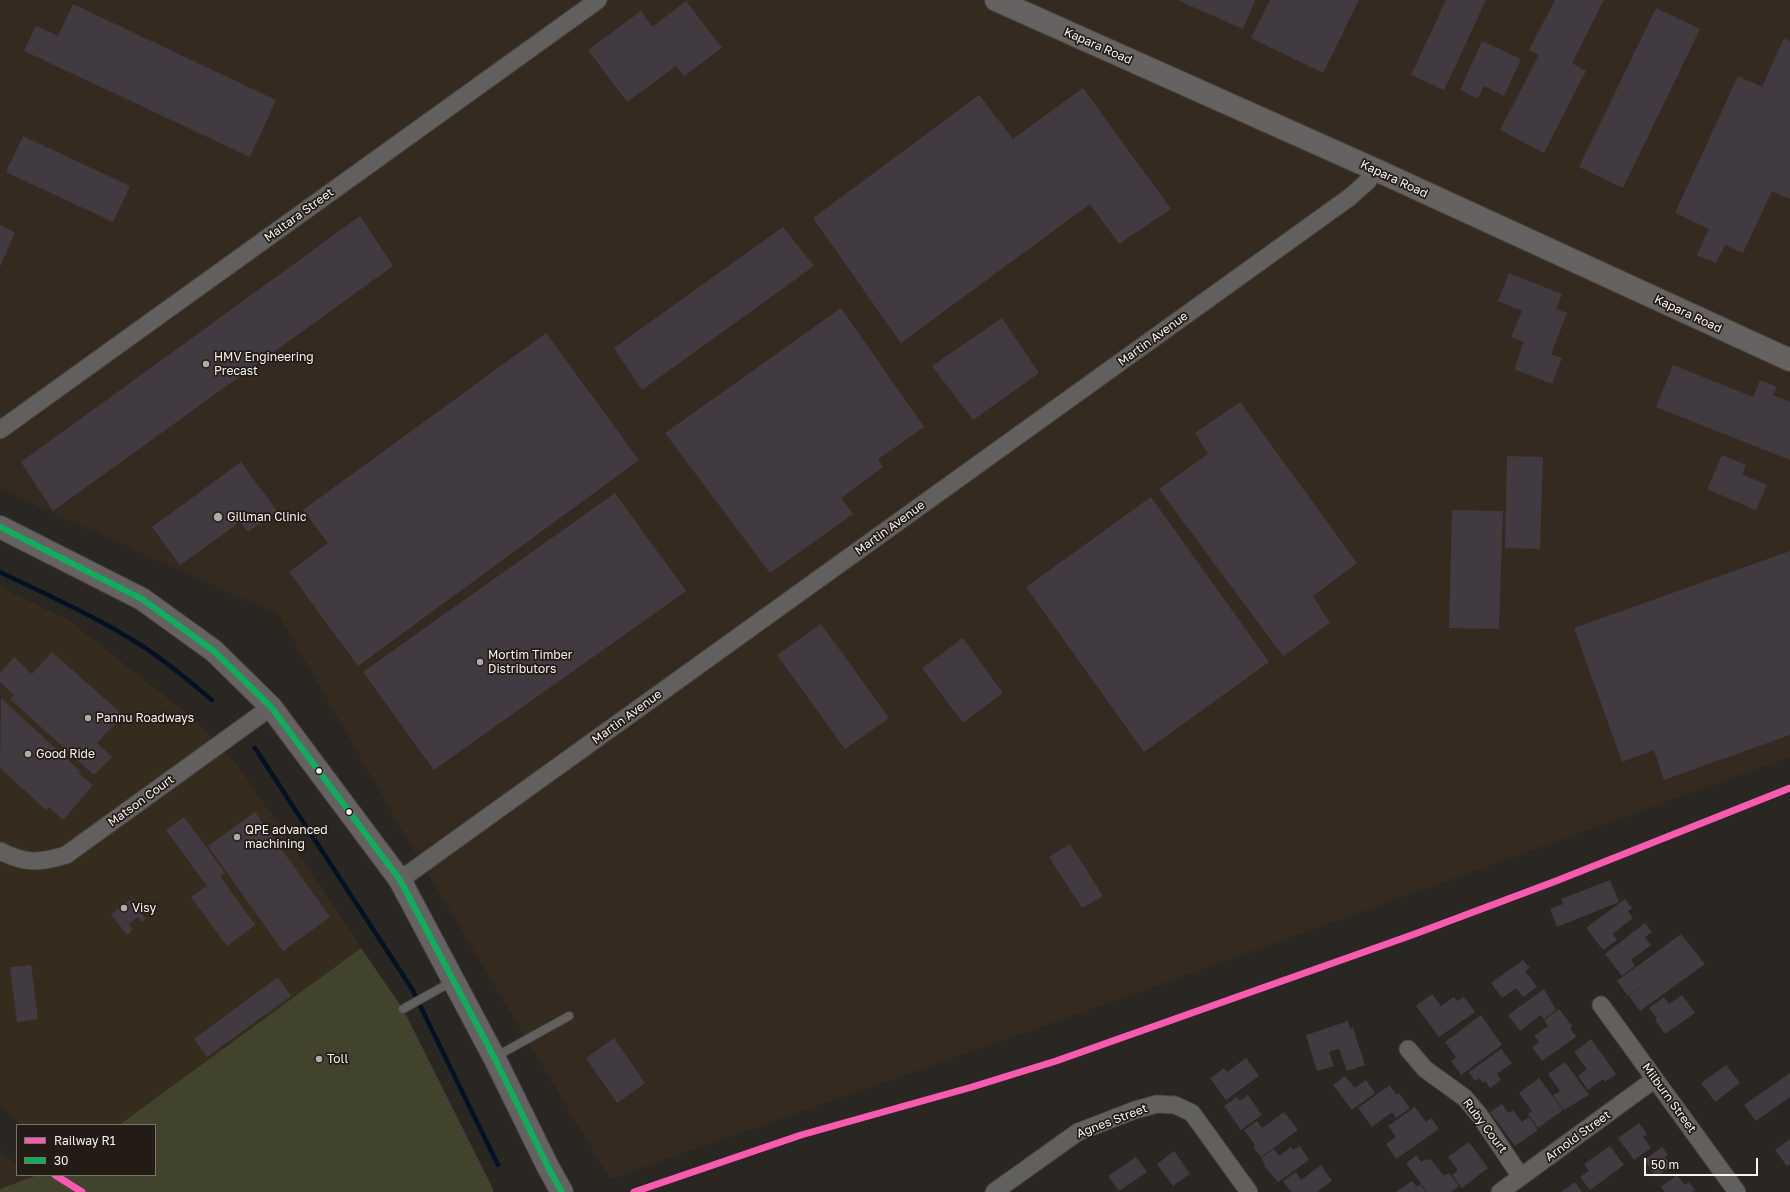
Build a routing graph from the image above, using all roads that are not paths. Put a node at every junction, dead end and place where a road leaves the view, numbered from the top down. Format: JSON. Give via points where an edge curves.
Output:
{"nodes":[{"id":1,"x":598,"y":0,"type":"edge"},
{"id":2,"x":996,"y":0,"type":"edge"},
{"id":3,"x":1374,"y":170,"type":"junction"},
{"id":4,"x":1790,"y":360,"type":"edge"},
{"id":5,"x":0,"y":430,"type":"edge"},
{"id":6,"x":0,"y":527,"type":"edge"},
{"id":7,"x":271,"y":707,"type":"junction"},
{"id":8,"x":0,"y":851,"type":"edge"},
{"id":9,"x":400,"y":880,"type":"junction"},
{"id":10,"x":454,"y":981,"type":"junction"},
{"id":11,"x":1601,"y":1005,"type":"dead end"},
{"id":12,"x":403,"y":1009,"type":"dead end"},
{"id":13,"x":569,"y":1016,"type":"dead end"},
{"id":14,"x":1408,"y":1049,"type":"dead end"},
{"id":15,"x":494,"y":1057,"type":"junction"},
{"id":16,"x":1655,"y":1079,"type":"junction"},
{"id":17,"x":548,"y":1167,"type":"junction"},
{"id":18,"x":1521,"y":1177,"type":"junction"},
{"id":19,"x":557,"y":1192,"type":"edge"},
{"id":20,"x":562,"y":1192,"type":"edge"},
{"id":21,"x":994,"y":1192,"type":"edge"},
{"id":22,"x":1248,"y":1192,"type":"edge"},
{"id":23,"x":1500,"y":1192,"type":"edge"},
{"id":24,"x":1737,"y":1192,"type":"edge"}],
"edges":[{"from":1,"to":5,"type":"street","name":"Maltara Street"},
{"from":2,"to":3,"type":"main road","name":"Kapara Road"},
{"from":3,"to":4,"type":"main road","name":"Kapara Road"},
{"from":3,"to":9,"type":"street","name":"Martin Avenue","via":[[1368,181],[1344,202]]},
{"from":6,"to":7,"type":"main road","via":[[142,599],[214,651]]},
{"from":7,"to":8,"type":"street","name":"Matson Court","via":[[66,855],[44,862],[27,862]]},
{"from":7,"to":9,"type":"main road"},
{"from":9,"to":10,"type":"main road"},
{"from":10,"to":12,"type":"lane"},
{"from":10,"to":15,"type":"main road"},
{"from":11,"to":16,"type":"street","name":"Milburn Street"},
{"from":13,"to":15,"type":"lane"},
{"from":14,"to":18,"type":"street","name":"Ruby Court","via":[[1425,1069],[1465,1098]]},
{"from":15,"to":17,"type":"main road"},
{"from":16,"to":18,"type":"street","name":"Arnold Street"},
{"from":16,"to":24,"type":"street","name":"Milburn Street"},
{"from":17,"to":19,"type":"main road"},
{"from":17,"to":20,"type":"main road"},
{"from":18,"to":23,"type":"street","name":"Arnold Street"},
{"from":21,"to":22,"type":"street","name":"Agnes Street","via":[[1078,1132],[1157,1104],[1184,1108],[1192,1113]]}]}
